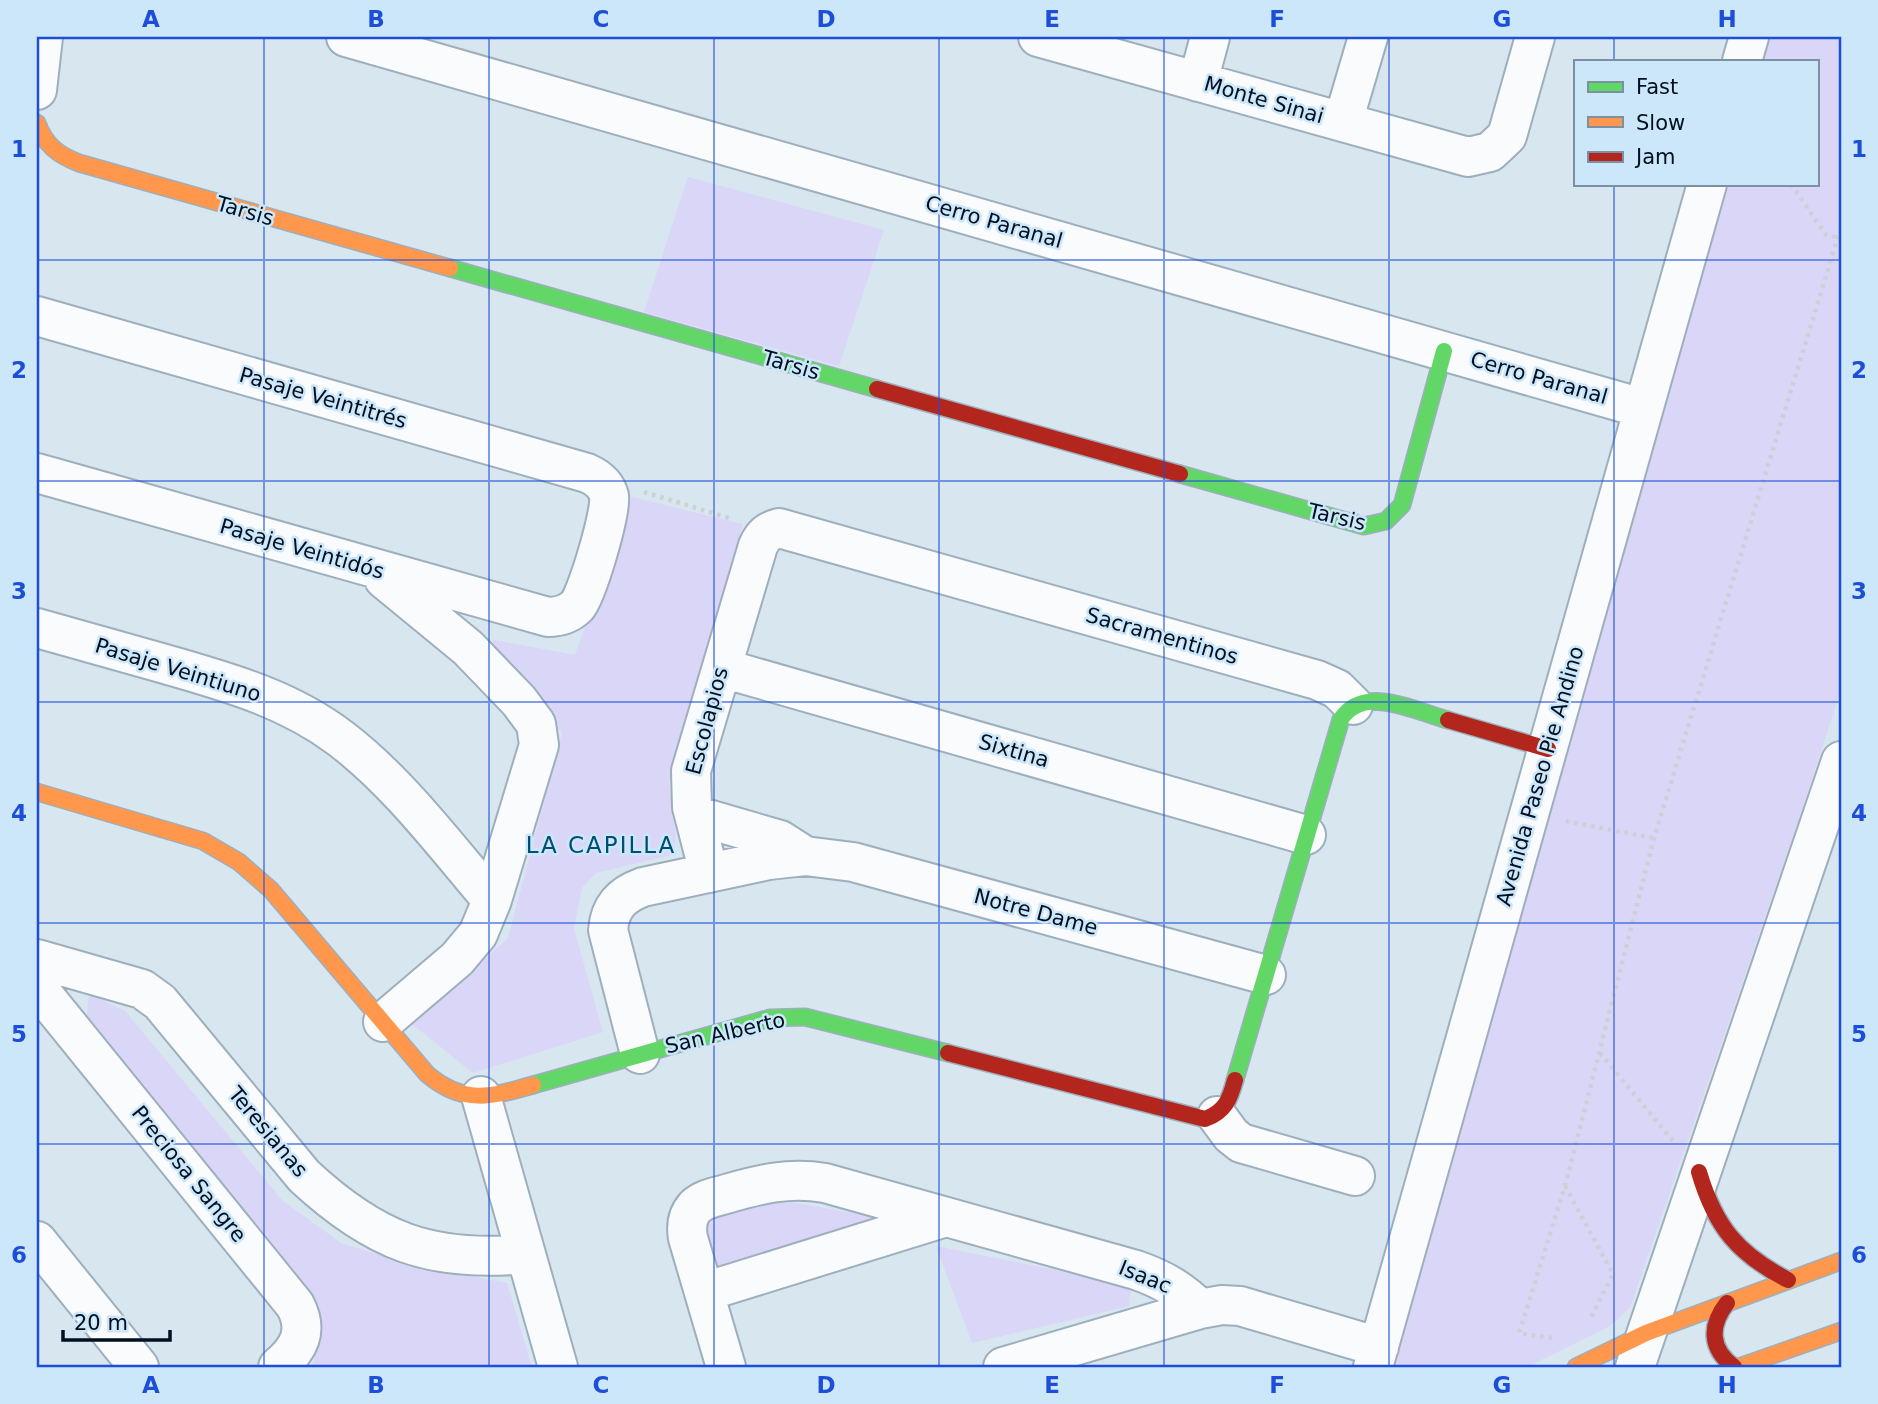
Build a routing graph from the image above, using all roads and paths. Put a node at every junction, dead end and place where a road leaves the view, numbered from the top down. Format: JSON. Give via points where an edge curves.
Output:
{"nodes":[{"id":1,"x":43,"y":37,"type":"edge"},
{"id":2,"x":346,"y":37,"type":"edge"},
{"id":3,"x":1210,"y":37,"type":"edge"},
{"id":4,"x":1368,"y":37,"type":"edge"},
{"id":5,"x":1535,"y":37,"type":"edge"},
{"id":6,"x":1749,"y":37,"type":"edge"},
{"id":7,"x":1050,"y":38,"type":"edge"},
{"id":8,"x":1742,"y":60,"type":"edge"},
{"id":9,"x":1198,"y":82,"type":"junction"},
{"id":10,"x":37,"y":90,"type":"edge"},
{"id":11,"x":1343,"y":122,"type":"junction"},
{"id":12,"x":37,"y":123,"type":"edge"},
{"id":13,"x":1706,"y":186,"type":"edge"},
{"id":14,"x":1792,"y":186,"type":"edge"},
{"id":15,"x":1841,"y":227,"type":"edge"},
{"id":16,"x":1839,"y":238,"type":"edge"},
{"id":17,"x":37,"y":316,"type":"edge"},
{"id":18,"x":1444,"y":351,"type":"junction"},
{"id":19,"x":1642,"y":408,"type":"junction"},
{"id":20,"x":37,"y":473,"type":"edge"},
{"id":21,"x":604,"y":486,"type":"junction"},
{"id":22,"x":770,"y":531,"type":"junction"},
{"id":23,"x":366,"y":567,"type":"junction"},
{"id":24,"x":475,"y":597,"type":"junction"},
{"id":25,"x":37,"y":628,"type":"edge"},
{"id":26,"x":468,"y":648,"type":"junction"},
{"id":27,"x":722,"y":668,"type":"junction"},
{"id":28,"x":1353,"y":705,"type":"junction"},
{"id":29,"x":1548,"y":750,"type":"junction"},
{"id":30,"x":1841,"y":761,"type":"edge"},
{"id":31,"x":37,"y":792,"type":"edge"},
{"id":32,"x":1530,"y":814,"type":"junction"},
{"id":33,"x":694,"y":815,"type":"junction"},
{"id":34,"x":1306,"y":835,"type":"junction"},
{"id":35,"x":1654,"y":838,"type":"junction"},
{"id":36,"x":805,"y":856,"type":"junction"},
{"id":37,"x":709,"y":873,"type":"junction"},
{"id":38,"x":492,"y":900,"type":"junction"},
{"id":39,"x":37,"y":959,"type":"edge"},
{"id":40,"x":1266,"y":975,"type":"junction"},
{"id":41,"x":37,"y":987,"type":"edge"},
{"id":42,"x":383,"y":1022,"type":"junction"},
{"id":43,"x":1600,"y":1053,"type":"junction"},
{"id":44,"x":640,"y":1054,"type":"junction"},
{"id":45,"x":481,"y":1096,"type":"junction"},
{"id":46,"x":1217,"y":1116,"type":"junction"},
{"id":47,"x":1699,"y":1172,"type":"junction"},
{"id":48,"x":1354,"y":1177,"type":"dead end"},
{"id":49,"x":1565,"y":1186,"type":"junction"},
{"id":50,"x":946,"y":1217,"type":"junction"},
{"id":51,"x":37,"y":1241,"type":"edge"},
{"id":52,"x":526,"y":1254,"type":"junction"},
{"id":53,"x":1841,"y":1261,"type":"edge"},
{"id":54,"x":1788,"y":1280,"type":"junction"},
{"id":55,"x":704,"y":1292,"type":"junction"},
{"id":56,"x":1727,"y":1303,"type":"junction"},
{"id":57,"x":1200,"y":1309,"type":"junction"},
{"id":58,"x":1589,"y":1319,"type":"dead end"},
{"id":59,"x":1841,"y":1331,"type":"edge"},
{"id":60,"x":1554,"y":1338,"type":"dead end"},
{"id":61,"x":1641,"y":1350,"type":"edge"},
{"id":62,"x":1376,"y":1357,"type":"edge"},
{"id":63,"x":139,"y":1367,"type":"edge"},
{"id":64,"x":278,"y":1367,"type":"edge"},
{"id":65,"x":558,"y":1367,"type":"edge"},
{"id":66,"x":726,"y":1367,"type":"edge"},
{"id":67,"x":1003,"y":1367,"type":"edge"},
{"id":68,"x":1576,"y":1367,"type":"edge"},
{"id":69,"x":1737,"y":1367,"type":"edge"}],
"edges":[{"from":1,"to":10,"type":"street"},
{"from":2,"to":18,"type":"street","name":"Cerro Paranal"},
{"from":3,"to":9,"type":"street"},
{"from":4,"to":11,"type":"street"},
{"from":5,"to":11,"type":"street","name":"Monte Sinai","via":[[1507,135],[1490,152],[1468,157]]},
{"from":6,"to":8,"type":"street"},
{"from":7,"to":9,"type":"street","name":"Monte Sinai"},
{"from":9,"to":11,"type":"street","name":"Monte Sinai"},
{"from":12,"to":18,"type":"street","name":"Tarsis","via":[[55,153],[88,166],[1363,526],[1387,522],[1402,505]]},
{"from":13,"to":19,"type":"street","name":"Avenida Paseo Pie Andino"},
{"from":14,"to":16,"type":"path","via":[[1826,235]]},
{"from":15,"to":16,"type":"path"},
{"from":16,"to":35,"type":"path"},
{"from":17,"to":21,"type":"street","name":"Pasaje Veintitrés","via":[[587,473]]},
{"from":18,"to":19,"type":"street","name":"Cerro Paranal"},
{"from":19,"to":29,"type":"street","name":"Avenida Paseo Pie Andino"},
{"from":20,"to":23,"type":"street","name":"Pasaje Veintidós"},
{"from":21,"to":22,"type":"path","via":[[632,488]]},
{"from":21,"to":24,"type":"street","name":"Pasaje Veintidós","via":[[610,502],[593,564],[582,599],[568,613],[548,617]]},
{"from":22,"to":27,"type":"street","name":"Escolapios","via":[[758,546]]},
{"from":22,"to":28,"type":"street","name":"Sacramentinos","via":[[789,530],[1317,680],[1337,689]]},
{"from":23,"to":24,"type":"street","name":"Pasaje Veintidós"},
{"from":23,"to":26,"type":"street"},
{"from":24,"to":26,"type":"street","via":[[466,622]]},
{"from":25,"to":38,"type":"street","name":"Pasaje Veintiuno","via":[[237,684],[309,717],[389,781]]},
{"from":26,"to":38,"type":"street","via":[[519,701],[536,724],[538,735],[537,757]]},
{"from":27,"to":33,"type":"street","name":"Escolapios","via":[[691,771]]},
{"from":27,"to":34,"type":"street","name":"Sixtina"},
{"from":28,"to":29,"type":"street","via":[[1376,700]]},
{"from":28,"to":34,"type":"street","via":[[1338,725]]},
{"from":29,"to":32,"type":"street","name":"Avenida Paseo Pie Andino"},
{"from":30,"to":47,"type":"street"},
{"from":31,"to":42,"type":"street","name":"San Alberto","via":[[203,841],[226,853],[271,890]]},
{"from":32,"to":35,"type":"path"},
{"from":32,"to":62,"type":"street","name":"Avenida Paseo Pie Andino"},
{"from":33,"to":36,"type":"street","name":"Notre Dame","via":[[780,840]]},
{"from":33,"to":37,"type":"street","name":"Escolapios"},
{"from":34,"to":40,"type":"street"},
{"from":35,"to":43,"type":"path"},
{"from":36,"to":37,"type":"street","name":"Notre Dame"},
{"from":36,"to":40,"type":"street","name":"Notre Dame","via":[[853,862]]},
{"from":37,"to":44,"type":"street","via":[[634,890],[612,911],[608,930]]},
{"from":38,"to":42,"type":"street","via":[[468,947]]},
{"from":39,"to":52,"type":"street","name":"Teresianas","via":[[142,989],[160,1002],[304,1177],[359,1221],[424,1249],[492,1257]]},
{"from":40,"to":46,"type":"street","via":[[1230,1098]]},
{"from":41,"to":64,"type":"street","name":"Preciosa Sangre","via":[[295,1305],[302,1335],[298,1347]]},
{"from":42,"to":45,"type":"street","name":"San Alberto","via":[[439,1085],[453,1093]]},
{"from":43,"to":47,"type":"path"},
{"from":43,"to":49,"type":"path"},
{"from":44,"to":45,"type":"street","name":"San Alberto"},
{"from":44,"to":46,"type":"street","name":"San Alberto","via":[[770,1018],[805,1017],[1194,1118]]},
{"from":45,"to":52,"type":"street"},
{"from":46,"to":48,"type":"street","via":[[1241,1143]]},
{"from":47,"to":54,"type":"street","via":[[1714,1217],[1728,1237],[1744,1254]]},
{"from":47,"to":61,"type":"street"},
{"from":49,"to":58,"type":"path","via":[[1613,1274]]},
{"from":49,"to":60,"type":"path","via":[[1519,1333]]},
{"from":50,"to":55,"type":"street"},
{"from":50,"to":55,"type":"street","name":"Isaac","via":[[796,1179],[708,1199],[690,1214],[686,1230]]},
{"from":50,"to":57,"type":"street","name":"Isaac","via":[[1156,1277]]},
{"from":51,"to":63,"type":"street"},
{"from":52,"to":65,"type":"street"},
{"from":53,"to":54,"type":"street"},
{"from":54,"to":56,"type":"street"},
{"from":55,"to":66,"type":"street"},
{"from":56,"to":61,"type":"street"},
{"from":56,"to":69,"type":"street","via":[[1718,1313],[1712,1338],[1724,1362]]},
{"from":57,"to":62,"type":"street","via":[[1240,1306]]},
{"from":57,"to":67,"type":"street"},
{"from":59,"to":69,"type":"street"},
{"from":61,"to":68,"type":"street"}]}
